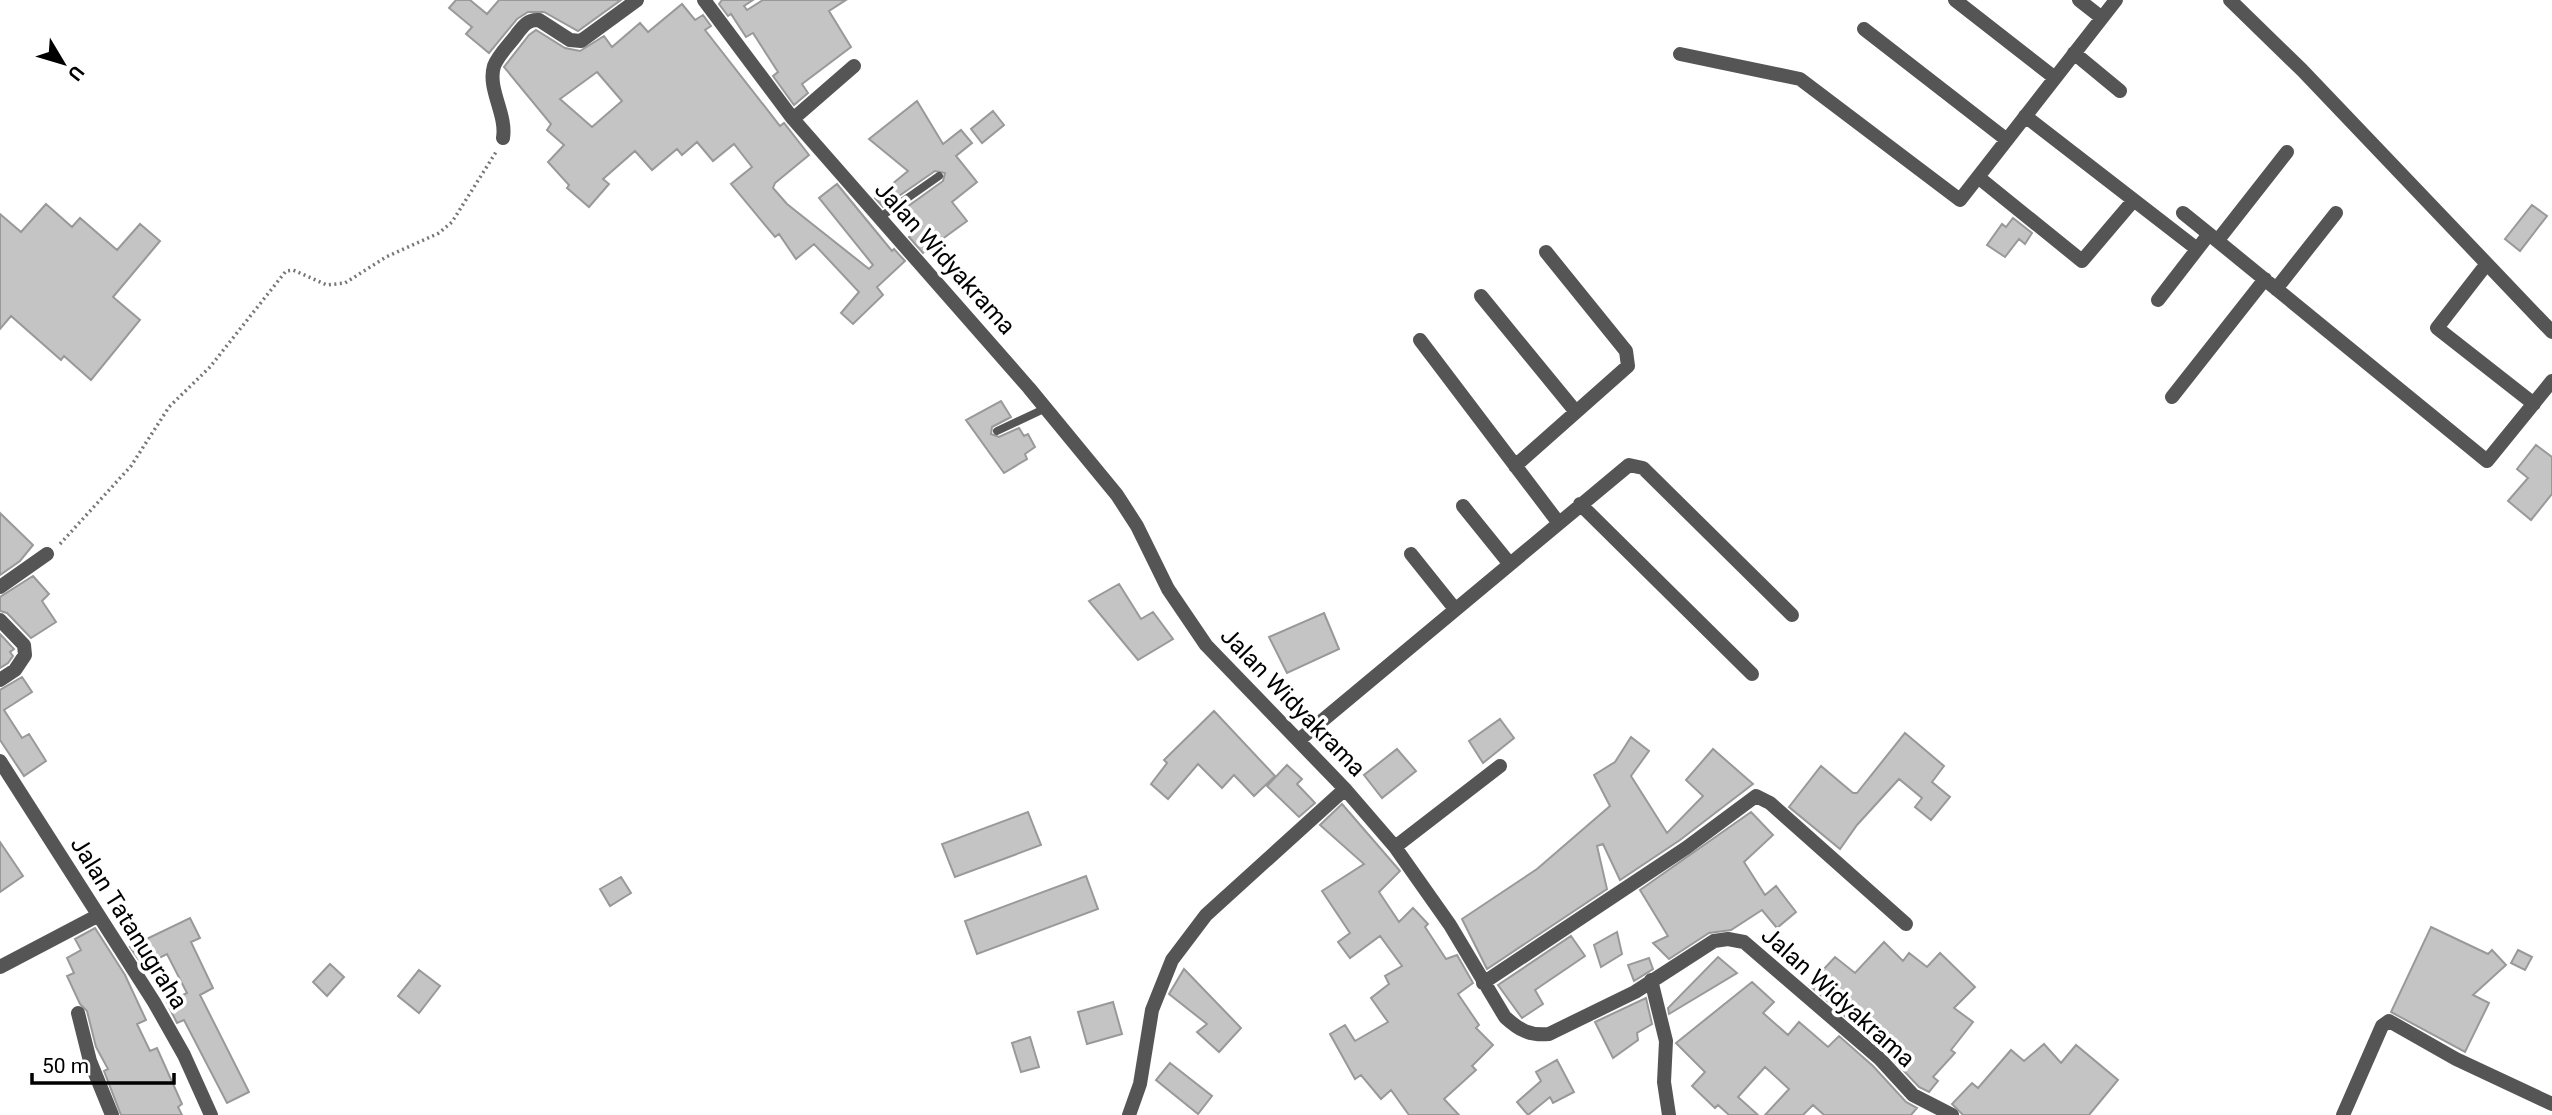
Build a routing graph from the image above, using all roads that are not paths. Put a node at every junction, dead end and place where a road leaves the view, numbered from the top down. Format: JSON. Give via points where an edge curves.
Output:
{"nodes":[{"id":1,"x":637,"y":0,"type":"edge"},
{"id":2,"x":705,"y":0,"type":"edge"},
{"id":3,"x":1955,"y":0,"type":"edge"},
{"id":4,"x":2079,"y":0,"type":"edge"},
{"id":5,"x":2116,"y":0,"type":"edge"},
{"id":6,"x":2217,"y":0,"type":"edge"},
{"id":7,"x":2230,"y":0,"type":"edge"},
{"id":8,"x":2102,"y":18,"type":"junction"},
{"id":9,"x":2240,"y":20,"type":"dead end"},
{"id":10,"x":1864,"y":29,"type":"dead end"},
{"id":11,"x":2074,"y":53,"type":"junction"},
{"id":12,"x":1680,"y":54,"type":"dead end"},
{"id":13,"x":855,"y":66,"type":"dead end"},
{"id":14,"x":2055,"y":78,"type":"junction"},
{"id":15,"x":2120,"y":91,"type":"dead end"},
{"id":16,"x":2025,"y":116,"type":"junction"},
{"id":17,"x":793,"y":119,"type":"junction"},
{"id":18,"x":503,"y":138,"type":"road end"},
{"id":19,"x":2007,"y":140,"type":"junction"},
{"id":20,"x":2287,"y":152,"type":"dead end"},
{"id":21,"x":939,"y":176,"type":"dead end"},
{"id":22,"x":1978,"y":177,"type":"junction"},
{"id":23,"x":2133,"y":201,"type":"junction"},
{"id":24,"x":2336,"y":212,"type":"dead end"},
{"id":25,"x":2183,"y":213,"type":"dead end"},
{"id":26,"x":879,"y":218,"type":"junction"},
{"id":27,"x":2214,"y":237,"type":"junction"},
{"id":28,"x":2197,"y":249,"type":"junction"},
{"id":29,"x":1545,"y":252,"type":"dead end"},
{"id":30,"x":2482,"y":270,"type":"dead end"},
{"id":31,"x":2264,"y":279,"type":"junction"},
{"id":32,"x":2276,"y":289,"type":"junction"},
{"id":33,"x":1481,"y":296,"type":"dead end"},
{"id":34,"x":2158,"y":300,"type":"dead end"},
{"id":35,"x":2552,"y":332,"type":"edge"},
{"id":36,"x":1420,"y":340,"type":"dead end"},
{"id":37,"x":2552,"y":381,"type":"edge"},
{"id":38,"x":2172,"y":397,"type":"dead end"},
{"id":39,"x":2534,"y":404,"type":"junction"},
{"id":40,"x":1046,"y":408,"type":"junction"},
{"id":41,"x":1576,"y":412,"type":"junction"},
{"id":42,"x":997,"y":431,"type":"dead end"},
{"id":43,"x":1516,"y":466,"type":"junction"},
{"id":44,"x":1580,"y":504,"type":"junction"},
{"id":45,"x":1463,"y":506,"type":"dead end"},
{"id":46,"x":1558,"y":522,"type":"junction"},
{"id":47,"x":47,"y":554,"type":"road end"},
{"id":48,"x":1411,"y":554,"type":"dead end"},
{"id":49,"x":1509,"y":563,"type":"junction"},
{"id":50,"x":0,"y":587,"type":"edge"},
{"id":51,"x":1455,"y":609,"type":"junction"},
{"id":52,"x":1792,"y":615,"type":"dead end"},
{"id":53,"x":0,"y":620,"type":"edge"},
{"id":54,"x":1752,"y":674,"type":"dead end"},
{"id":55,"x":0,"y":680,"type":"edge"},
{"id":56,"x":1299,"y":740,"type":"junction"},
{"id":57,"x":0,"y":761,"type":"edge"},
{"id":58,"x":1500,"y":766,"type":"dead end"},
{"id":59,"x":1345,"y":789,"type":"junction"},
{"id":60,"x":1395,"y":847,"type":"junction"},
{"id":61,"x":97,"y":916,"type":"junction"},
{"id":62,"x":1906,"y":924,"type":"dead end"},
{"id":63,"x":0,"y":967,"type":"edge"},
{"id":64,"x":1651,"y":980,"type":"junction"},
{"id":65,"x":1483,"y":983,"type":"junction"},
{"id":66,"x":78,"y":1013,"type":"dead end"},
{"id":67,"x":2552,"y":1104,"type":"edge"},
{"id":68,"x":112,"y":1115,"type":"edge"},
{"id":69,"x":211,"y":1115,"type":"edge"},
{"id":70,"x":1129,"y":1115,"type":"edge"},
{"id":71,"x":1669,"y":1115,"type":"edge"},
{"id":72,"x":1951,"y":1115,"type":"edge"},
{"id":73,"x":2343,"y":1115,"type":"edge"}],
"edges":[{"from":1,"to":18,"type":"street","via":[[580,41],[570,40],[539,20],[523,27],[494,67],[492,77],[503,117]]},
{"from":2,"to":17,"type":"street","name":"Jalan Widyakrama"},
{"from":3,"to":14,"type":"street"},
{"from":4,"to":8,"type":"street"},
{"from":5,"to":8,"type":"street"},
{"from":6,"to":9,"type":"street"},
{"from":7,"to":35,"type":"street"},
{"from":8,"to":11,"type":"street"},
{"from":10,"to":19,"type":"street"},
{"from":11,"to":14,"type":"street"},
{"from":11,"to":15,"type":"street"},
{"from":12,"to":22,"type":"street","via":[[1800,79],[1960,200]]},
{"from":13,"to":17,"type":"street"},
{"from":14,"to":16,"type":"street"},
{"from":16,"to":19,"type":"street"},
{"from":16,"to":23,"type":"street"},
{"from":17,"to":26,"type":"street","name":"Jalan Widyakrama"},
{"from":19,"to":22,"type":"street"},
{"from":20,"to":27,"type":"street"},
{"from":21,"to":26,"type":"lane"},
{"from":22,"to":23,"type":"street","via":[[2082,261]]},
{"from":23,"to":28,"type":"street"},
{"from":24,"to":32,"type":"street"},
{"from":25,"to":27,"type":"street"},
{"from":26,"to":40,"type":"street","name":"Jalan Widyakrama"},
{"from":27,"to":28,"type":"street"},
{"from":27,"to":31,"type":"street"},
{"from":28,"to":34,"type":"street"},
{"from":29,"to":41,"type":"street","via":[[1629,358],[1628,366]]},
{"from":30,"to":39,"type":"street","via":[[2437,328]]},
{"from":31,"to":32,"type":"street"},
{"from":31,"to":38,"type":"street"},
{"from":32,"to":39,"type":"street","via":[[2487,461]]},
{"from":33,"to":41,"type":"street"},
{"from":36,"to":43,"type":"street"},
{"from":37,"to":39,"type":"street"},
{"from":40,"to":42,"type":"lane"},
{"from":40,"to":56,"type":"street","name":"Jalan Widyakrama","via":[[1117,495],[1185,618]]},
{"from":41,"to":43,"type":"street"},
{"from":43,"to":46,"type":"street"},
{"from":44,"to":46,"type":"street"},
{"from":44,"to":52,"type":"street","via":[[1622,468],[1636,465]]},
{"from":44,"to":54,"type":"street"},
{"from":45,"to":49,"type":"street"},
{"from":46,"to":49,"type":"street"},
{"from":47,"to":50,"type":"street"},
{"from":48,"to":51,"type":"street"},
{"from":49,"to":51,"type":"street"},
{"from":51,"to":56,"type":"street"},
{"from":53,"to":55,"type":"street","via":[[24,645],[25,655],[15,670]]},
{"from":56,"to":59,"type":"street","name":"Jalan Widyakrama"},
{"from":57,"to":61,"type":"street","name":"Jalan Tatanugraha"},
{"from":58,"to":60,"type":"street"},
{"from":59,"to":60,"type":"street","name":"Jalan Widyakrama"},
{"from":59,"to":70,"type":"street","via":[[1206,915],[1172,960],[1152,1010],[1140,1084]]},
{"from":60,"to":65,"type":"street","name":"Jalan Widyakrama","via":[[1450,925]]},
{"from":61,"to":63,"type":"street"},
{"from":61,"to":69,"type":"street","name":"Jalan Tatanugraha","via":[[154,1002]]},
{"from":62,"to":65,"type":"street","via":[[1770,803],[1756,796]]},
{"from":64,"to":65,"type":"street","name":"Jalan Widyakrama","via":[[1576,1022],[1536,1035],[1505,1017]]},
{"from":64,"to":71,"type":"street","via":[[1666,1041],[1664,1082]]},
{"from":64,"to":72,"type":"street","name":"Jalan Widyakrama","via":[[1714,941],[1744,942],[1880,1059],[1913,1095]]},
{"from":66,"to":68,"type":"street","via":[[96,1079]]},
{"from":67,"to":73,"type":"street","via":[[2389,1021],[2382,1026]]}]}
